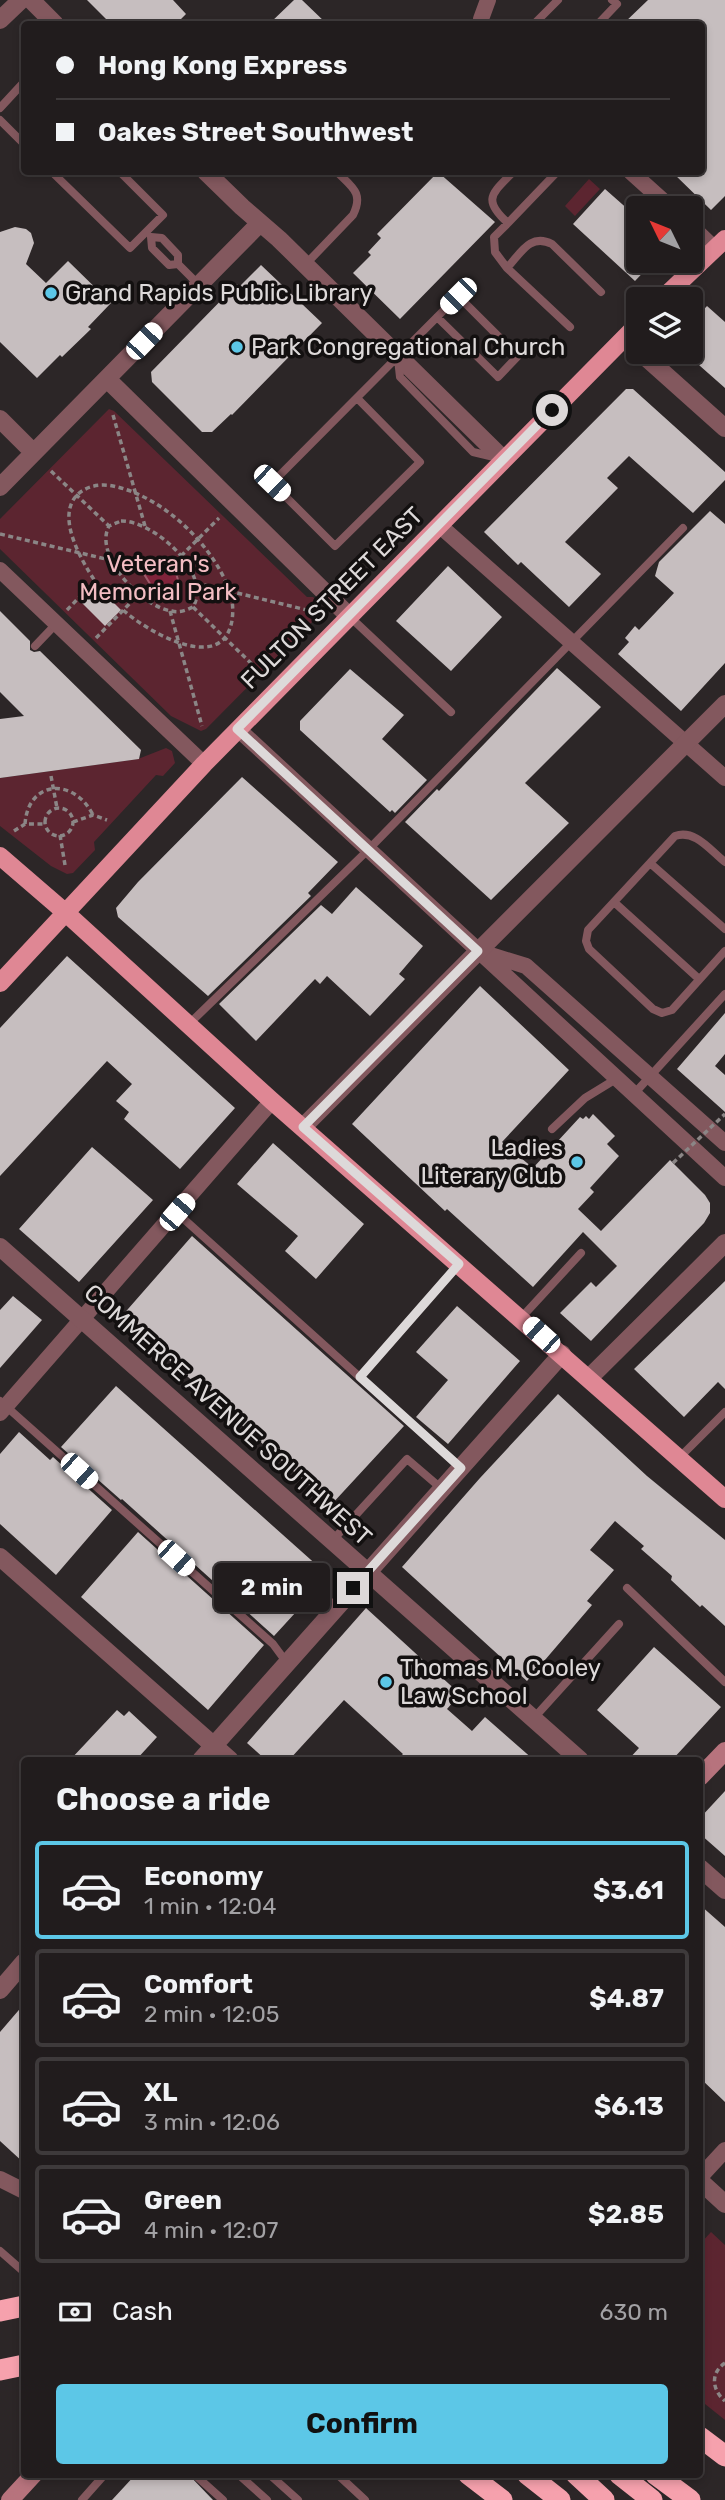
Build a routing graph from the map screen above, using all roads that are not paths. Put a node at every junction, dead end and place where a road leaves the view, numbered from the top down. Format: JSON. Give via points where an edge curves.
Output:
{"nodes":[{"id":1,"x":21,"y":0,"type":"edge"},
{"id":2,"x":31,"y":0,"type":"edge"},
{"id":3,"x":488,"y":0,"type":"edge"},
{"id":4,"x":558,"y":0,"type":"edge"},
{"id":5,"x":612,"y":0,"type":"edge"},
{"id":6,"x":0,"y":20,"type":"edge"},
{"id":7,"x":52,"y":21,"type":"edge"},
{"id":8,"x":481,"y":21,"type":"edge"},
{"id":9,"x":537,"y":21,"type":"edge"},
{"id":10,"x":601,"y":21,"type":"edge"},
{"id":11,"x":21,"y":85,"type":"edge"},
{"id":12,"x":0,"y":108,"type":"edge"},
{"id":13,"x":0,"y":120,"type":"edge"},
{"id":14,"x":21,"y":142,"type":"edge"},
{"id":15,"x":55,"y":175,"type":"edge"},
{"id":16,"x":123,"y":175,"type":"edge"},
{"id":17,"x":209,"y":175,"type":"edge"},
{"id":18,"x":340,"y":175,"type":"edge"},
{"id":19,"x":510,"y":175,"type":"edge"},
{"id":20,"x":555,"y":175,"type":"edge"},
{"id":21,"x":634,"y":175,"type":"edge"},
{"id":22,"x":658,"y":196,"type":"edge"},
{"id":23,"x":260,"y":223,"type":"junction"},
{"id":24,"x":508,"y":223,"type":"junction"},
{"id":25,"x":704,"y":234,"type":"edge"},
{"id":26,"x":149,"y":235,"type":"junction"},
{"id":27,"x":720,"y":243,"type":"edge"},
{"id":28,"x":178,"y":264,"type":"junction"},
{"id":29,"x":305,"y":265,"type":"junction"},
{"id":30,"x":507,"y":268,"type":"junction"},
{"id":31,"x":199,"y":285,"type":"junction"},
{"id":32,"x":674,"y":287,"type":"edge"},
{"id":33,"x":601,"y":292,"type":"dead end"},
{"id":34,"x":437,"y":317,"type":"junction"},
{"id":35,"x":570,"y":327,"type":"dead end"},
{"id":36,"x":625,"y":337,"type":"edge"},
{"id":37,"x":398,"y":356,"type":"junction"},
{"id":38,"x":654,"y":364,"type":"edge"},
{"id":39,"x":107,"y":379,"type":"junction"},
{"id":40,"x":357,"y":398,"type":"junction"},
{"id":41,"x":0,"y":419,"type":"edge"},
{"id":42,"x":725,"y":428,"type":"edge"},
{"id":43,"x":33,"y":453,"type":"junction"},
{"id":44,"x":503,"y":459,"type":"junction"},
{"id":45,"x":0,"y":487,"type":"edge"},
{"id":46,"x":439,"y":525,"type":"junction"},
{"id":47,"x":683,"y":528,"type":"dead end"},
{"id":48,"x":0,"y":570,"type":"edge"},
{"id":49,"x":349,"y":616,"type":"junction"},
{"id":50,"x":57,"y":624,"type":"junction"},
{"id":51,"x":572,"y":641,"type":"junction"},
{"id":52,"x":35,"y":646,"type":"dead end"},
{"id":53,"x":725,"y":704,"type":"edge"},
{"id":54,"x":451,"y":712,"type":"dead end"},
{"id":55,"x":237,"y":729,"type":"junction"},
{"id":56,"x":686,"y":743,"type":"junction"},
{"id":57,"x":204,"y":764,"type":"junction"},
{"id":58,"x":725,"y":778,"type":"edge"},
{"id":59,"x":368,"y":850,"type":"junction"},
{"id":60,"x":0,"y":856,"type":"edge"},
{"id":61,"x":725,"y":862,"type":"edge"},
{"id":62,"x":650,"y":863,"type":"junction"},
{"id":63,"x":614,"y":902,"type":"junction"},
{"id":64,"x":66,"y":913,"type":"junction"},
{"id":65,"x":725,"y":929,"type":"edge"},
{"id":66,"x":478,"y":951,"type":"junction"},
{"id":67,"x":725,"y":951,"type":"edge"},
{"id":68,"x":699,"y":979,"type":"junction"},
{"id":69,"x":0,"y":984,"type":"edge"},
{"id":70,"x":725,"y":993,"type":"edge"},
{"id":71,"x":189,"y":1025,"type":"junction"},
{"id":72,"x":650,"y":1076,"type":"junction"},
{"id":73,"x":616,"y":1079,"type":"junction"},
{"id":74,"x":633,"y":1095,"type":"junction"},
{"id":75,"x":272,"y":1101,"type":"junction"},
{"id":76,"x":303,"y":1127,"type":"junction"},
{"id":77,"x":552,"y":1129,"type":"dead end"},
{"id":78,"x":725,"y":1143,"type":"edge"},
{"id":79,"x":725,"y":1178,"type":"edge"},
{"id":80,"x":177,"y":1212,"type":"junction"},
{"id":81,"x":725,"y":1243,"type":"edge"},
{"id":82,"x":0,"y":1247,"type":"edge"},
{"id":83,"x":581,"y":1253,"type":"dead end"},
{"id":84,"x":459,"y":1264,"type":"junction"},
{"id":85,"x":521,"y":1318,"type":"junction"},
{"id":86,"x":83,"y":1319,"type":"junction"},
{"id":87,"x":562,"y":1354,"type":"junction"},
{"id":88,"x":360,"y":1377,"type":"junction"},
{"id":89,"x":589,"y":1378,"type":"junction"},
{"id":90,"x":2,"y":1407,"type":"edge"},
{"id":91,"x":725,"y":1412,"type":"edge"},
{"id":92,"x":679,"y":1458,"type":"junction"},
{"id":93,"x":461,"y":1468,"type":"junction"},
{"id":94,"x":442,"y":1489,"type":"junction"},
{"id":95,"x":725,"y":1499,"type":"edge"},
{"id":96,"x":332,"y":1541,"type":"junction"},
{"id":97,"x":0,"y":1557,"type":"edge"},
{"id":98,"x":368,"y":1572,"type":"junction"},
{"id":99,"x":627,"y":1588,"type":"dead end"},
{"id":100,"x":619,"y":1624,"type":"dead end"},
{"id":101,"x":287,"y":1663,"type":"junction"},
{"id":102,"x":725,"y":1682,"type":"edge"},
{"id":103,"x":533,"y":1719,"type":"junction"},
{"id":104,"x":213,"y":1746,"type":"junction"},
{"id":105,"x":725,"y":1751,"type":"edge"},
{"id":106,"x":204,"y":1757,"type":"edge"},
{"id":107,"x":226,"y":1757,"type":"edge"},
{"id":108,"x":577,"y":1757,"type":"edge"},
{"id":109,"x":703,"y":1774,"type":"edge"},
{"id":110,"x":703,"y":1871,"type":"edge"},
{"id":111,"x":725,"y":1891,"type":"edge"},
{"id":112,"x":21,"y":1966,"type":"edge"},
{"id":113,"x":0,"y":1990,"type":"edge"},
{"id":114,"x":725,"y":2150,"type":"edge"},
{"id":115,"x":703,"y":2176,"type":"edge"},
{"id":116,"x":0,"y":2179,"type":"edge"},
{"id":117,"x":703,"y":2182,"type":"edge"},
{"id":118,"x":21,"y":2189,"type":"edge"},
{"id":119,"x":725,"y":2204,"type":"edge"},
{"id":120,"x":0,"y":2250,"type":"edge"},
{"id":121,"x":21,"y":2269,"type":"edge"},
{"id":122,"x":21,"y":2298,"type":"edge"},
{"id":123,"x":21,"y":2307,"type":"edge"},
{"id":124,"x":0,"y":2311,"type":"edge"},
{"id":125,"x":0,"y":2320,"type":"edge"},
{"id":126,"x":21,"y":2366,"type":"edge"},
{"id":127,"x":0,"y":2370,"type":"edge"},
{"id":128,"x":703,"y":2439,"type":"edge"},
{"id":129,"x":725,"y":2456,"type":"edge"},
{"id":130,"x":30,"y":2478,"type":"edge"},
{"id":131,"x":102,"y":2478,"type":"edge"},
{"id":132,"x":198,"y":2478,"type":"edge"},
{"id":133,"x":242,"y":2478,"type":"edge"},
{"id":134,"x":273,"y":2478,"type":"edge"},
{"id":135,"x":341,"y":2478,"type":"edge"},
{"id":136,"x":473,"y":2478,"type":"edge"},
{"id":137,"x":532,"y":2478,"type":"edge"},
{"id":138,"x":580,"y":2478,"type":"edge"},
{"id":139,"x":624,"y":2478,"type":"edge"},
{"id":140,"x":660,"y":2478,"type":"edge"},
{"id":141,"x":10,"y":2500,"type":"edge"},
{"id":142,"x":82,"y":2500,"type":"edge"},
{"id":143,"x":223,"y":2500,"type":"edge"},
{"id":144,"x":267,"y":2500,"type":"edge"},
{"id":145,"x":298,"y":2500,"type":"edge"},
{"id":146,"x":365,"y":2500,"type":"edge"},
{"id":147,"x":502,"y":2500,"type":"edge"},
{"id":148,"x":560,"y":2500,"type":"edge"},
{"id":149,"x":604,"y":2500,"type":"edge"},
{"id":150,"x":652,"y":2500,"type":"edge"},
{"id":151,"x":690,"y":2500,"type":"edge"}],
"edges":[{"from":1,"to":6,"type":"street"},
{"from":2,"to":7,"type":"street"},
{"from":3,"to":8,"type":"street"},
{"from":4,"to":9,"type":"lane"},
{"from":5,"to":10,"type":"lane","via":[[617,4]]},
{"from":11,"to":12,"type":"lane"},
{"from":13,"to":14,"type":"lane"},
{"from":15,"to":26,"type":"lane","via":[[130,248]]},
{"from":16,"to":26,"type":"lane","via":[[163,215]]},
{"from":17,"to":23,"type":"street"},
{"from":18,"to":29,"type":"lane","via":[[356,190],[357,206]]},
{"from":19,"to":24,"type":"lane","via":[[492,199],[494,211]]},
{"from":20,"to":24,"type":"lane"},
{"from":21,"to":22,"type":"street"},
{"from":23,"to":29,"type":"street"},
{"from":23,"to":31,"type":"street"},
{"from":24,"to":30,"type":"lane","via":[[494,237],[495,252]]},
{"from":25,"to":27,"type":"street"},
{"from":26,"to":28,"type":"lane","via":[[162,238],[178,255]]},
{"from":26,"to":28,"type":"lane","via":[[152,248],[169,265]]},
{"from":27,"to":32,"type":"main road"},
{"from":28,"to":31,"type":"lane"},
{"from":29,"to":37,"type":"street"},
{"from":30,"to":33,"type":"lane","via":[[531,242],[542,239]]},
{"from":30,"to":35,"type":"lane"},
{"from":31,"to":39,"type":"street"},
{"from":34,"to":34,"type":"lane","via":[[458,296],[518,356],[498,377]]},
{"from":34,"to":37,"type":"lane"},
{"from":36,"to":44,"type":"main road","name":"FULTON STREET EAST"},
{"from":37,"to":40,"type":"lane"},
{"from":37,"to":44,"type":"street"},
{"from":38,"to":42,"type":"street"},
{"from":39,"to":43,"type":"street"},
{"from":39,"to":49,"type":"street"},
{"from":40,"to":40,"type":"lane","via":[[272,483],[335,546],[420,462]]},
{"from":41,"to":43,"type":"street"},
{"from":43,"to":45,"type":"street"},
{"from":44,"to":46,"type":"main road","name":"FULTON STREET EAST"},
{"from":46,"to":49,"type":"main road","name":"FULTON STREET EAST"},
{"from":46,"to":51,"type":"street"},
{"from":47,"to":51,"type":"lane"},
{"from":48,"to":50,"type":"street"},
{"from":49,"to":54,"type":"lane"},
{"from":49,"to":55,"type":"main road","name":"FULTON STREET EAST"},
{"from":50,"to":52,"type":"lane"},
{"from":50,"to":57,"type":"street"},
{"from":51,"to":56,"type":"street"},
{"from":51,"to":59,"type":"lane"},
{"from":53,"to":56,"type":"street"},
{"from":55,"to":57,"type":"main road","name":"FULTON STREET EAST"},
{"from":55,"to":59,"type":"street"},
{"from":56,"to":58,"type":"street"},
{"from":56,"to":66,"type":"street"},
{"from":57,"to":64,"type":"main road","name":"FULTON STREET EAST"},
{"from":59,"to":66,"type":"street"},
{"from":59,"to":71,"type":"lane"},
{"from":60,"to":64,"type":"main road"},
{"from":61,"to":62,"type":"lane","via":[[694,836],[683,833]]},
{"from":62,"to":63,"type":"lane"},
{"from":62,"to":65,"type":"lane"},
{"from":63,"to":68,"type":"lane"},
{"from":63,"to":68,"type":"lane","via":[[588,930],[586,941],[653,1009],[662,1013],[672,1010]]},
{"from":64,"to":69,"type":"main road","name":"FULTON STREET EAST"},
{"from":64,"to":71,"type":"main road"},
{"from":66,"to":72,"type":"street","via":[[526,966]]},
{"from":66,"to":73,"type":"street"},
{"from":66,"to":76,"type":"street"},
{"from":67,"to":68,"type":"lane"},
{"from":70,"to":72,"type":"lane"},
{"from":71,"to":75,"type":"main road"},
{"from":72,"to":74,"type":"lane"},
{"from":72,"to":78,"type":"street"},
{"from":73,"to":74,"type":"street"},
{"from":73,"to":77,"type":"lane","via":[[585,1098]]},
{"from":74,"to":79,"type":"street"},
{"from":75,"to":76,"type":"main road"},
{"from":75,"to":80,"type":"street"},
{"from":76,"to":84,"type":"main road"},
{"from":80,"to":86,"type":"street"},
{"from":80,"to":88,"type":"lane"},
{"from":81,"to":89,"type":"street"},
{"from":82,"to":86,"type":"street","name":"COMMERCE AVENUE SOUTHWEST"},
{"from":83,"to":85,"type":"lane"},
{"from":84,"to":85,"type":"main road"},
{"from":84,"to":88,"type":"lane"},
{"from":85,"to":87,"type":"main road"},
{"from":86,"to":90,"type":"street"},
{"from":86,"to":96,"type":"street","name":"COMMERCE AVENUE SOUTHWEST"},
{"from":87,"to":89,"type":"main road"},
{"from":87,"to":93,"type":"street"},
{"from":88,"to":93,"type":"lane"},
{"from":89,"to":92,"type":"main road"},
{"from":90,"to":101,"type":"lane","via":[[272,1644]]},
{"from":91,"to":92,"type":"lane"},
{"from":92,"to":95,"type":"main road"},
{"from":93,"to":94,"type":"street"},
{"from":94,"to":96,"type":"lane","via":[[407,1459]]},
{"from":94,"to":98,"type":"street"},
{"from":96,"to":98,"type":"street","name":"COMMERCE AVENUE SOUTHWEST"},
{"from":97,"to":104,"type":"street"},
{"from":98,"to":101,"type":"street"},
{"from":98,"to":103,"type":"street","name":"COMMERCE AVENUE SOUTHWEST"},
{"from":99,"to":102,"type":"lane"},
{"from":100,"to":103,"type":"lane"},
{"from":101,"to":104,"type":"street"},
{"from":103,"to":108,"type":"street","name":"COMMERCE AVENUE SOUTHWEST"},
{"from":104,"to":106,"type":"street"},
{"from":104,"to":107,"type":"street"},
{"from":105,"to":109,"type":"main road"},
{"from":110,"to":111,"type":"street"},
{"from":112,"to":113,"type":"street"},
{"from":114,"to":115,"type":"street"},
{"from":116,"to":118,"type":"street"},
{"from":117,"to":119,"type":"street"},
{"from":120,"to":121,"type":"lane"},
{"from":122,"to":125,"type":"lane"},
{"from":123,"to":124,"type":"highway","bridge":true},
{"from":126,"to":127,"type":"highway"},
{"from":128,"to":129,"type":"highway"},
{"from":130,"to":141,"type":"main road"},
{"from":131,"to":142,"type":"lane"},
{"from":132,"to":143,"type":"lane"},
{"from":133,"to":144,"type":"lane"},
{"from":134,"to":145,"type":"lane"},
{"from":135,"to":146,"type":"lane"},
{"from":136,"to":147,"type":"highway"},
{"from":137,"to":148,"type":"highway"},
{"from":138,"to":149,"type":"highway"},
{"from":139,"to":150,"type":"highway"},
{"from":140,"to":151,"type":"highway"}]}
